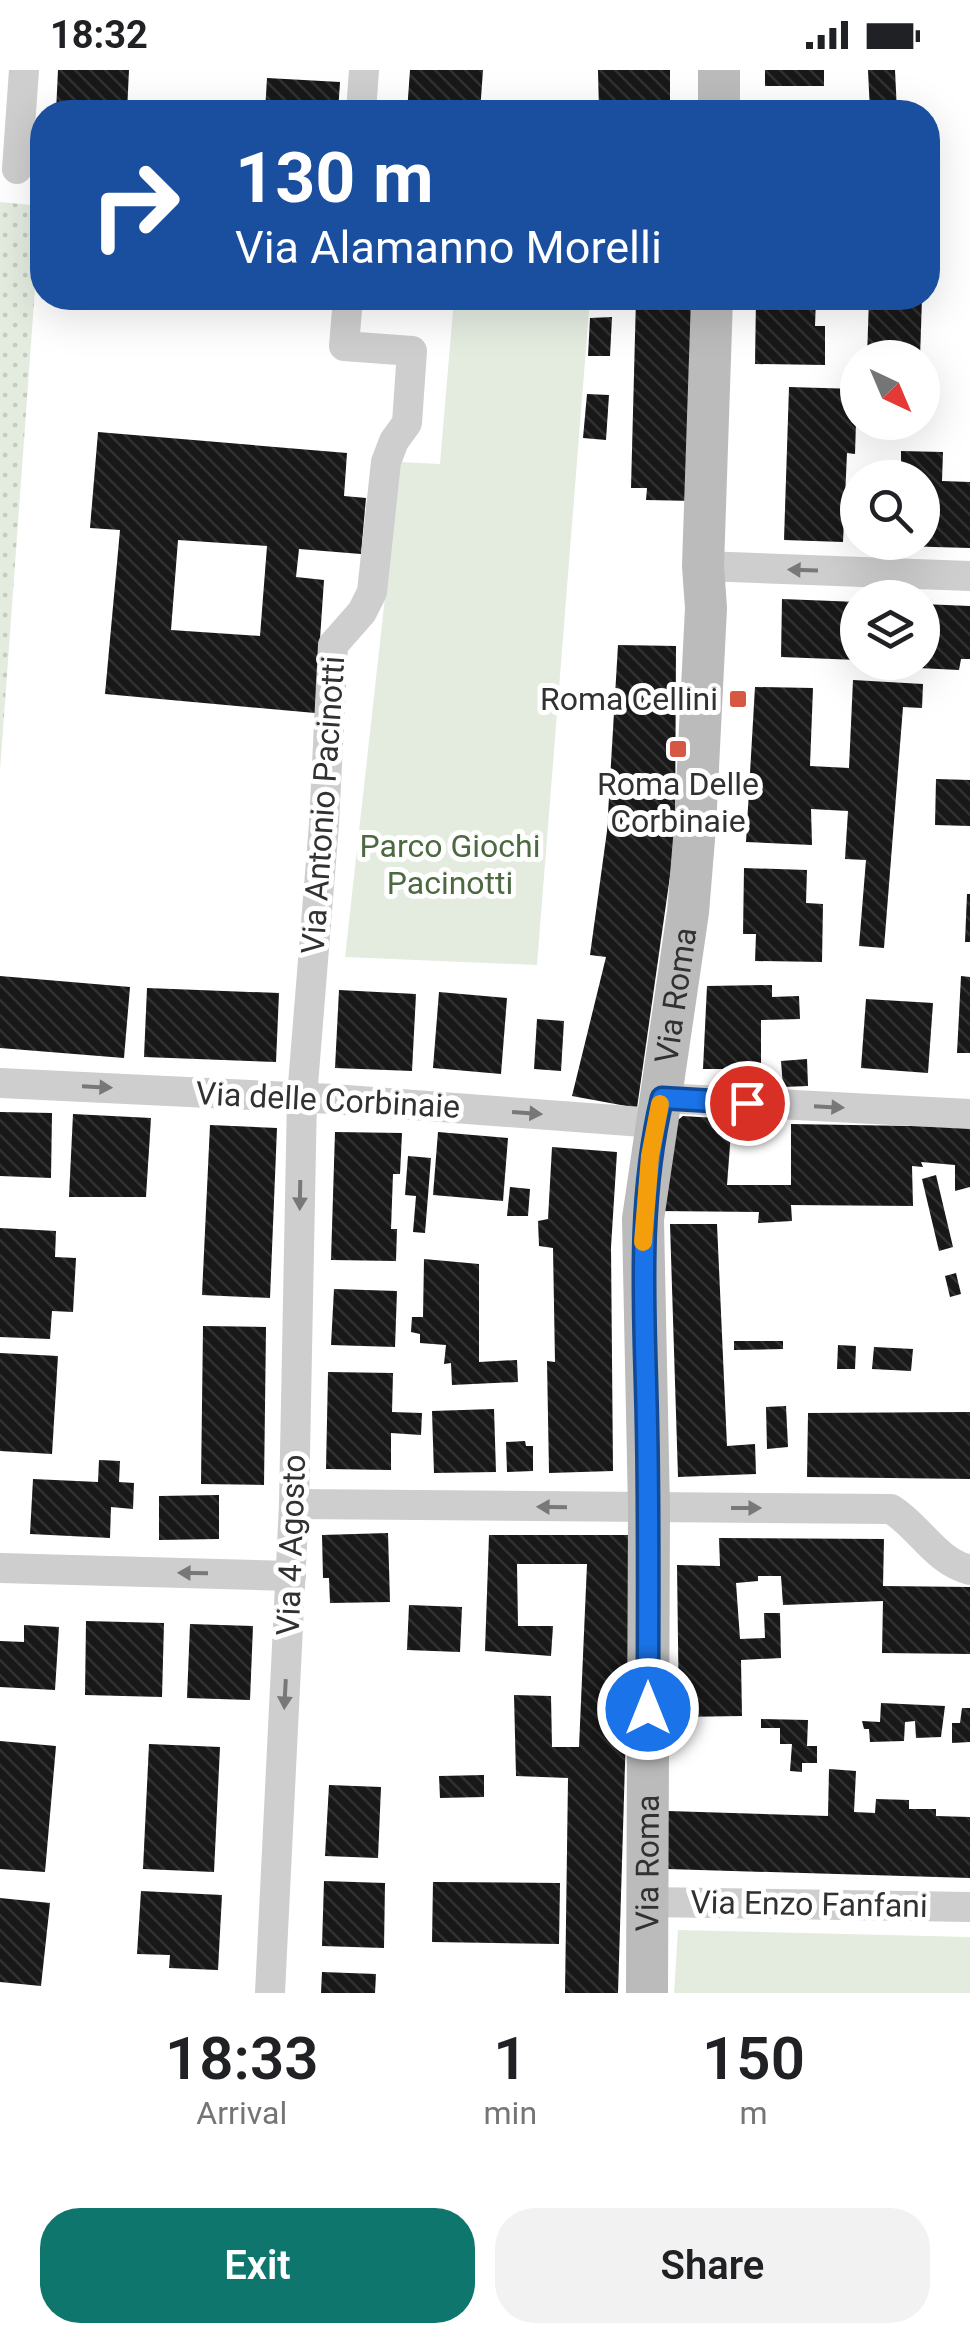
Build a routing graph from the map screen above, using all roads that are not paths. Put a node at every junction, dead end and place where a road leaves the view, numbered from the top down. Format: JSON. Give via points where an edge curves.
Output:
{"nodes":[{"id":1,"x":24,"y":70,"type":"edge"},
{"id":2,"x":364,"y":70,"type":"edge"},
{"id":3,"x":719,"y":70,"type":"edge"},
{"id":4,"x":362,"y":100,"type":"edge"},
{"id":5,"x":719,"y":100,"type":"edge"},
{"id":6,"x":18,"y":168,"type":"dead end"},
{"id":7,"x":347,"y":310,"type":"edge"},
{"id":8,"x":712,"y":310,"type":"edge"},
{"id":9,"x":704,"y":566,"type":"junction"},
{"id":10,"x":970,"y":576,"type":"edge"},
{"id":11,"x":0,"y":1083,"type":"edge"},
{"id":12,"x":302,"y":1097,"type":"junction"},
{"id":13,"x":659,"y":1110,"type":"junction"},
{"id":14,"x":970,"y":1114,"type":"edge"},
{"id":15,"x":294,"y":1504,"type":"junction"},
{"id":16,"x":649,"y":1509,"type":"junction"},
{"id":17,"x":0,"y":1568,"type":"edge"},
{"id":18,"x":970,"y":1570,"type":"edge"},
{"id":19,"x":290,"y":1576,"type":"junction"},
{"id":20,"x":648,"y":1902,"type":"junction"},
{"id":21,"x":970,"y":1907,"type":"edge"},
{"id":22,"x":270,"y":1993,"type":"edge"},
{"id":23,"x":646,"y":1993,"type":"edge"}],
"edges":[{"from":1,"to":6,"type":"street"},
{"from":2,"to":4,"type":"street"},
{"from":3,"to":5,"type":"main road"},
{"from":7,"to":12,"type":"street","name":"Via Antonio Pacinotti","via":[[344,346],[412,350],[407,423],[386,462],[372,592],[333,645]]},
{"from":8,"to":9,"type":"main road","name":"Via Roma"},
{"from":10,"to":9,"type":"street","one_way":true},
{"from":9,"to":13,"type":"main road","name":"Via Roma","via":[[696,827]]},
{"from":11,"to":12,"type":"street","name":"Via delle Corbinaie","one_way":true},
{"from":12,"to":13,"type":"street","name":"Via delle Corbinaie","one_way":true},
{"from":12,"to":15,"type":"street","name":"Via 4 Agosto","one_way":true},
{"from":13,"to":14,"type":"street","name":"Via delle Corbinaie","one_way":true},
{"from":13,"to":16,"type":"main road","name":"Via Roma","via":[[643,1219]]},
{"from":16,"to":15,"type":"street","one_way":true},
{"from":15,"to":19,"type":"street","name":"Via 4 Agosto"},
{"from":16,"to":18,"type":"street","one_way":true,"via":[[891,1509],[949,1562]]},
{"from":16,"to":20,"type":"main road","name":"Via Roma"},
{"from":19,"to":17,"type":"street","one_way":true},
{"from":19,"to":22,"type":"street","name":"Via 4 Agosto","one_way":true},
{"from":20,"to":21,"type":"street","name":"Via Enzo Fanfani"},
{"from":20,"to":23,"type":"main road","name":"Via Roma"}]}
